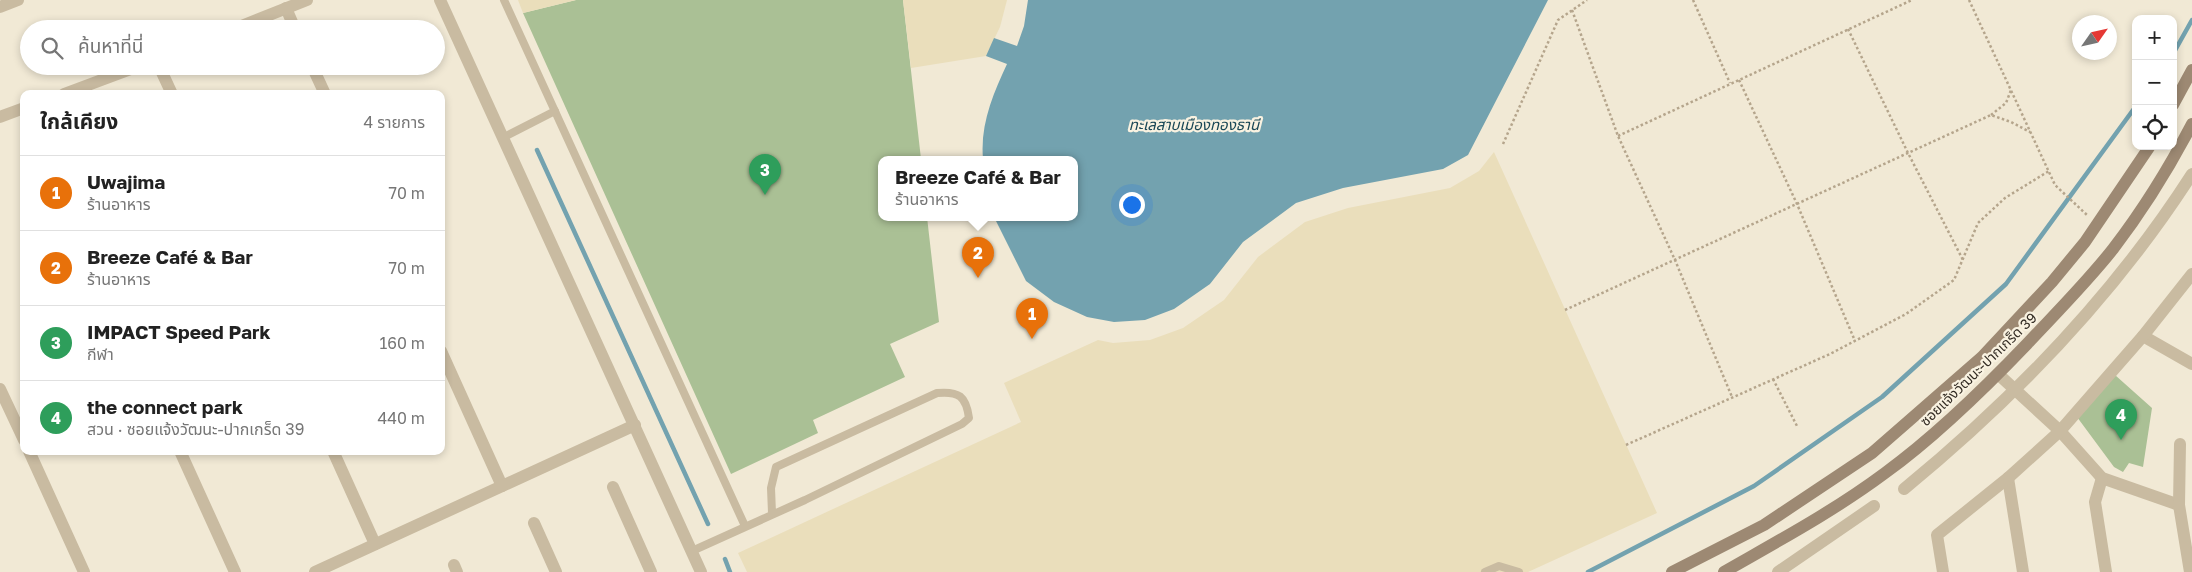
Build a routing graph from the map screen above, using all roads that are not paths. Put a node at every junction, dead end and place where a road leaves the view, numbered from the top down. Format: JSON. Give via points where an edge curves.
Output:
{"nodes":[{"id":1,"x":18,"y":0,"type":"edge"},
{"id":2,"x":307,"y":0,"type":"edge"},
{"id":3,"x":440,"y":0,"type":"edge"},
{"id":4,"x":504,"y":0,"type":"edge"},
{"id":5,"x":0,"y":7,"type":"edge"},
{"id":6,"x":286,"y":8,"type":"junction"},
{"id":7,"x":256,"y":20,"type":"edge"},
{"id":8,"x":292,"y":20,"type":"edge"},
{"id":9,"x":2192,"y":70,"type":"edge"},
{"id":10,"x":115,"y":75,"type":"edge"},
{"id":11,"x":163,"y":75,"type":"edge"},
{"id":12,"x":316,"y":75,"type":"edge"},
{"id":13,"x":75,"y":90,"type":"edge"},
{"id":14,"x":170,"y":90,"type":"edge"},
{"id":15,"x":323,"y":90,"type":"edge"},
{"id":16,"x":2177,"y":98,"type":"edge"},
{"id":17,"x":20,"y":110,"type":"edge"},
{"id":18,"x":555,"y":111,"type":"junction"},
{"id":19,"x":0,"y":117,"type":"edge"},
{"id":20,"x":2192,"y":124,"type":"edge"},
{"id":21,"x":504,"y":137,"type":"junction"},
{"id":22,"x":2147,"y":150,"type":"edge"},
{"id":23,"x":2192,"y":174,"type":"edge"},
{"id":24,"x":2192,"y":274,"type":"edge"},
{"id":25,"x":2143,"y":336,"type":"junction"},
{"id":26,"x":445,"y":360,"type":"edge"},
{"id":27,"x":2192,"y":364,"type":"edge"},
{"id":28,"x":1998,"y":374,"type":"junction"},
{"id":29,"x":0,"y":389,"type":"edge"},
{"id":30,"x":2015,"y":390,"type":"junction"},
{"id":31,"x":635,"y":425,"type":"junction"},
{"id":32,"x":2060,"y":431,"type":"junction"},
{"id":33,"x":20,"y":432,"type":"edge"},
{"id":34,"x":2180,"y":444,"type":"dead end"},
{"id":35,"x":31,"y":455,"type":"edge"},
{"id":36,"x":182,"y":455,"type":"edge"},
{"id":37,"x":335,"y":455,"type":"edge"},
{"id":38,"x":2008,"y":478,"type":"junction"},
{"id":39,"x":2102,"y":478,"type":"junction"},
{"id":40,"x":502,"y":486,"type":"junction"},
{"id":41,"x":613,"y":487,"type":"dead end"},
{"id":42,"x":1904,"y":489,"type":"dead end"},
{"id":43,"x":2179,"y":505,"type":"junction"},
{"id":44,"x":1874,"y":506,"type":"dead end"},
{"id":45,"x":772,"y":513,"type":"junction"},
{"id":46,"x":534,"y":524,"type":"dead end"},
{"id":47,"x":745,"y":526,"type":"junction"},
{"id":48,"x":375,"y":544,"type":"junction"},
{"id":49,"x":692,"y":551,"type":"junction"},
{"id":50,"x":84,"y":572,"type":"edge"},
{"id":51,"x":235,"y":572,"type":"edge"},
{"id":52,"x":315,"y":572,"type":"edge"},
{"id":53,"x":556,"y":572,"type":"edge"},
{"id":54,"x":651,"y":572,"type":"edge"},
{"id":55,"x":701,"y":572,"type":"edge"},
{"id":56,"x":1485,"y":572,"type":"edge"},
{"id":57,"x":1519,"y":572,"type":"edge"},
{"id":58,"x":1672,"y":572,"type":"edge"},
{"id":59,"x":1724,"y":572,"type":"edge"},
{"id":60,"x":1778,"y":572,"type":"edge"},
{"id":61,"x":1943,"y":572,"type":"edge"},
{"id":62,"x":2023,"y":572,"type":"edge"},
{"id":63,"x":2106,"y":572,"type":"edge"},
{"id":64,"x":2190,"y":572,"type":"edge"}],
"edges":[{"from":1,"to":5,"type":"street"},
{"from":2,"to":6,"type":"street"},
{"from":3,"to":21,"type":"street"},
{"from":4,"to":18,"type":"lane"},
{"from":6,"to":7,"type":"street"},
{"from":6,"to":8,"type":"street"},
{"from":9,"to":16,"type":"main road"},
{"from":10,"to":13,"type":"street"},
{"from":11,"to":14,"type":"street"},
{"from":12,"to":15,"type":"street"},
{"from":17,"to":19,"type":"street"},
{"from":18,"to":21,"type":"lane"},
{"from":18,"to":47,"type":"lane"},
{"from":20,"to":28,"type":"main road","name":"ซอยแจ้งวัฒนะ-ปากเกร็ด 39","via":[[2147,202],[2113,249]]},
{"from":21,"to":31,"type":"street"},
{"from":22,"to":58,"type":"main road","name":"ซอยแจ้งวัฒนะ-ปากเกร็ด 39","via":[[2098,225],[2052,282],[1982,357],[1872,452],[1764,525]]},
{"from":23,"to":30,"type":"street","via":[[2164,218],[2101,299]]},
{"from":24,"to":25,"type":"street"},
{"from":25,"to":27,"type":"street"},
{"from":25,"to":32,"type":"street"},
{"from":26,"to":40,"type":"street"},
{"from":28,"to":30,"type":"street"},
{"from":28,"to":59,"type":"main road","name":"ซอยแจ้งวัฒนะ-ปากเกร็ด 39","via":[[1928,439],[1884,474]]},
{"from":29,"to":33,"type":"street"},
{"from":30,"to":32,"type":"street"},
{"from":30,"to":42,"type":"street","via":[[1955,447]]},
{"from":31,"to":40,"type":"street"},
{"from":31,"to":49,"type":"street"},
{"from":32,"to":38,"type":"street"},
{"from":32,"to":39,"type":"street"},
{"from":34,"to":43,"type":"street"},
{"from":35,"to":50,"type":"street"},
{"from":36,"to":51,"type":"street"},
{"from":37,"to":48,"type":"street"},
{"from":38,"to":61,"type":"street","via":[[1937,535]]},
{"from":38,"to":62,"type":"street"},
{"from":39,"to":43,"type":"street"},
{"from":39,"to":63,"type":"street","via":[[2095,502]]},
{"from":40,"to":48,"type":"street"},
{"from":41,"to":54,"type":"street"},
{"from":43,"to":64,"type":"street"},
{"from":44,"to":60,"type":"street"},
{"from":45,"to":45,"type":"lane","via":[[771,488],[776,467],[937,393],[951,391],[962,396],[969,418],[962,424]]},
{"from":45,"to":47,"type":"lane"},
{"from":46,"to":53,"type":"street"},
{"from":47,"to":49,"type":"lane"},
{"from":48,"to":52,"type":"street"},
{"from":49,"to":55,"type":"street"},
{"from":56,"to":57,"type":"lane","via":[[1499,566]]}]}
